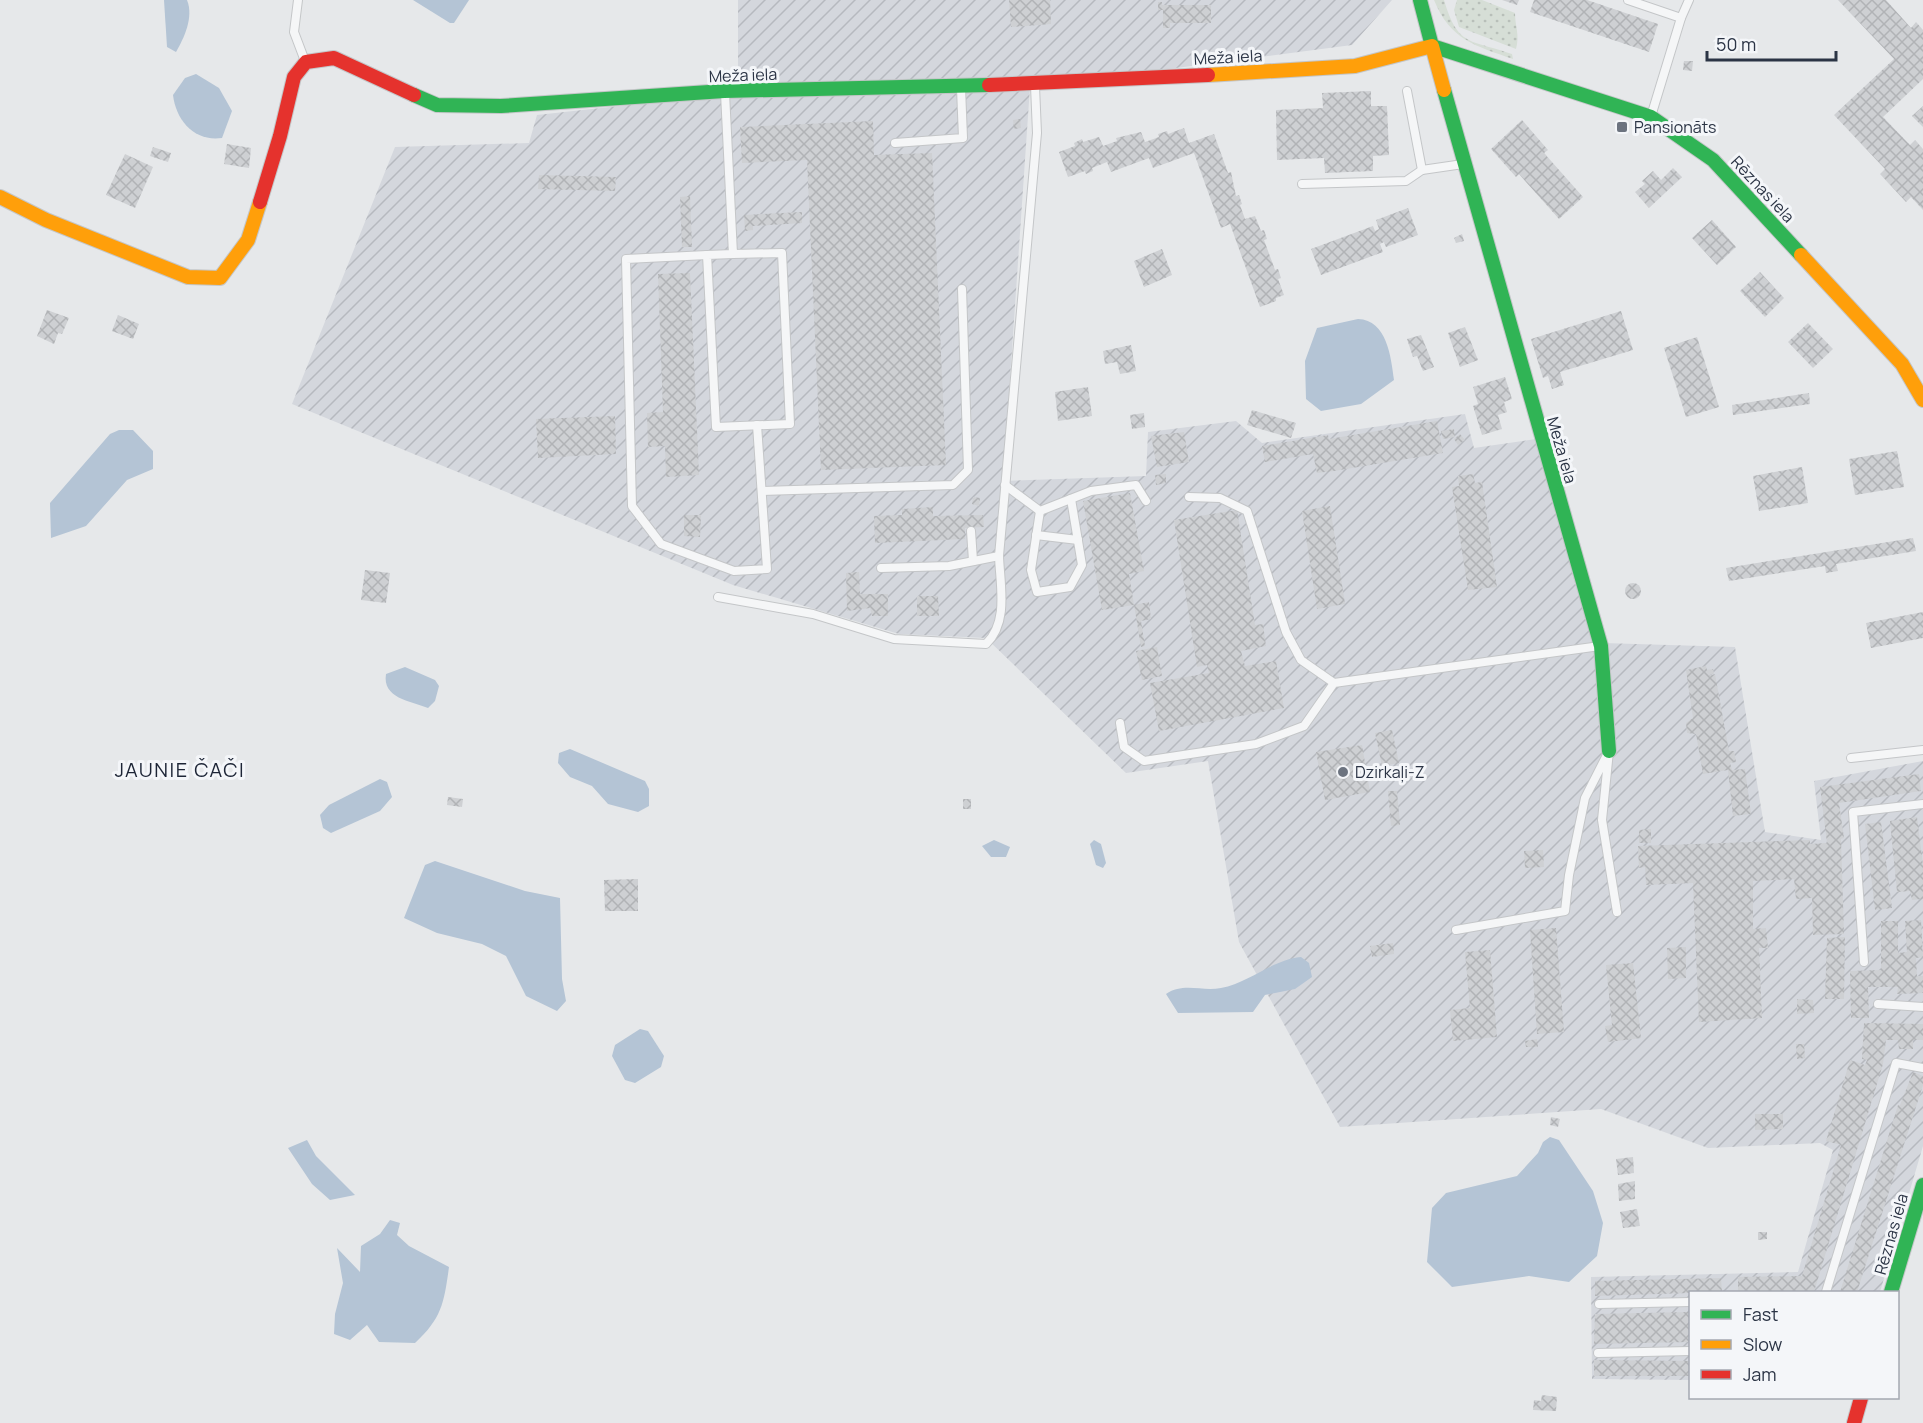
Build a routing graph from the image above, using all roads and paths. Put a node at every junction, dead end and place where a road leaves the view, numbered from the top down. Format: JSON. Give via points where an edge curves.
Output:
{"nodes":[{"id":1,"x":298,"y":0,"type":"edge"},
{"id":2,"x":1420,"y":0,"type":"edge"},
{"id":3,"x":1628,"y":0,"type":"edge"},
{"id":4,"x":1689,"y":0,"type":"edge"},
{"id":5,"x":1681,"y":18,"type":"junction"},
{"id":6,"x":1432,"y":46,"type":"junction"},
{"id":7,"x":306,"y":62,"type":"junction"},
{"id":8,"x":1035,"y":84,"type":"junction"},
{"id":9,"x":961,"y":86,"type":"junction"},
{"id":10,"x":724,"y":91,"type":"junction"},
{"id":11,"x":1407,"y":91,"type":"dead end"},
{"id":12,"x":1650,"y":117,"type":"junction"},
{"id":13,"x":895,"y":143,"type":"dead end"},
{"id":14,"x":1463,"y":164,"type":"junction"},
{"id":15,"x":1422,"y":170,"type":"junction"},
{"id":16,"x":1302,"y":184,"type":"dead end"},
{"id":17,"x":0,"y":197,"type":"edge"},
{"id":18,"x":734,"y":254,"type":"junction"},
{"id":19,"x":707,"y":255,"type":"junction"},
{"id":20,"x":962,"y":289,"type":"dead end"},
{"id":21,"x":1923,"y":400,"type":"edge"},
{"id":22,"x":757,"y":425,"type":"junction"},
{"id":23,"x":1005,"y":485,"type":"junction"},
{"id":24,"x":762,"y":491,"type":"junction"},
{"id":25,"x":1189,"y":496,"type":"dead end"},
{"id":26,"x":1071,"y":499,"type":"junction"},
{"id":27,"x":1146,"y":501,"type":"dead end"},
{"id":28,"x":1040,"y":511,"type":"junction"},
{"id":29,"x":971,"y":531,"type":"dead end"},
{"id":30,"x":1036,"y":535,"type":"junction"},
{"id":31,"x":1078,"y":540,"type":"junction"},
{"id":32,"x":999,"y":556,"type":"junction"},
{"id":33,"x":973,"y":561,"type":"junction"},
{"id":34,"x":881,"y":568,"type":"dead end"},
{"id":35,"x":718,"y":597,"type":"dead end"},
{"id":36,"x":1601,"y":646,"type":"junction"},
{"id":37,"x":1334,"y":684,"type":"junction"},
{"id":38,"x":1120,"y":723,"type":"dead end"},
{"id":39,"x":1923,"y":750,"type":"edge"},
{"id":40,"x":1609,"y":751,"type":"junction"},
{"id":41,"x":1851,"y":758,"type":"dead end"},
{"id":42,"x":1923,"y":804,"type":"edge"},
{"id":43,"x":1617,"y":912,"type":"dead end"},
{"id":44,"x":1456,"y":930,"type":"dead end"},
{"id":45,"x":1864,"y":962,"type":"dead end"},
{"id":46,"x":1878,"y":1004,"type":"dead end"},
{"id":47,"x":1923,"y":1007,"type":"edge"},
{"id":48,"x":1923,"y":1068,"type":"edge"},
{"id":49,"x":1923,"y":1185,"type":"edge"},
{"id":50,"x":1827,"y":1291,"type":"edge"},
{"id":51,"x":1892,"y":1291,"type":"edge"},
{"id":52,"x":1689,"y":1302,"type":"edge"},
{"id":53,"x":1599,"y":1304,"type":"dead end"},
{"id":54,"x":1689,"y":1351,"type":"edge"},
{"id":55,"x":1598,"y":1353,"type":"dead end"},
{"id":56,"x":1861,"y":1399,"type":"edge"},
{"id":57,"x":1854,"y":1423,"type":"edge"}],
"edges":[{"from":1,"to":7,"type":"lane","via":[[294,32]]},
{"from":2,"to":6,"type":"street"},
{"from":3,"to":5,"type":"lane"},
{"from":4,"to":5,"type":"lane"},
{"from":5,"to":12,"type":"lane"},
{"from":6,"to":8,"type":"street","name":"Meža iela","via":[[1355,66]]},
{"from":6,"to":12,"type":"street","name":"Rēznas iela"},
{"from":6,"to":14,"type":"street","name":"Meža iela"},
{"from":7,"to":10,"type":"street","name":"Meža iela","via":[[334,58],[437,105],[501,106]]},
{"from":7,"to":17,"type":"street","via":[[294,77],[248,240],[220,278],[188,277],[46,220]]},
{"from":8,"to":9,"type":"street","name":"Meža iela"},
{"from":8,"to":23,"type":"lane","via":[[1037,133]]},
{"from":9,"to":10,"type":"street","name":"Meža iela"},
{"from":9,"to":13,"type":"lane","via":[[963,138]]},
{"from":10,"to":18,"type":"lane"},
{"from":11,"to":15,"type":"lane"},
{"from":12,"to":21,"type":"street","name":"Rēznas iela","via":[[1713,160],[1902,364]]},
{"from":14,"to":15,"type":"lane"},
{"from":14,"to":36,"type":"street","name":"Meža iela"},
{"from":15,"to":16,"type":"lane","via":[[1406,181]]},
{"from":18,"to":19,"type":"lane"},
{"from":18,"to":22,"type":"lane","via":[[782,253],[790,424]]},
{"from":19,"to":22,"type":"lane","via":[[716,427]]},
{"from":19,"to":24,"type":"lane","via":[[626,258],[632,506],[661,544],[735,572],[767,569]]},
{"from":20,"to":24,"type":"lane","via":[[968,470],[953,485]]},
{"from":22,"to":24,"type":"lane"},
{"from":23,"to":28,"type":"lane"},
{"from":23,"to":32,"type":"lane"},
{"from":25,"to":37,"type":"lane","via":[[1220,498],[1247,511],[1286,632],[1301,660]]},
{"from":26,"to":27,"type":"lane","via":[[1091,491],[1136,485]]},
{"from":26,"to":28,"type":"lane"},
{"from":26,"to":31,"type":"lane"},
{"from":28,"to":30,"type":"lane"},
{"from":29,"to":33,"type":"lane"},
{"from":30,"to":31,"type":"lane"},
{"from":30,"to":31,"type":"lane","via":[[1031,570],[1037,592],[1070,587],[1082,565]]},
{"from":32,"to":33,"type":"lane"},
{"from":32,"to":35,"type":"lane","via":[[1001,617],[995,635],[986,644],[894,639],[813,614]]},
{"from":33,"to":34,"type":"lane","via":[[949,566]]},
{"from":36,"to":37,"type":"lane"},
{"from":36,"to":40,"type":"street","name":"Meža iela"},
{"from":37,"to":38,"type":"lane","via":[[1304,726],[1256,744],[1144,761],[1124,747]]},
{"from":39,"to":41,"type":"lane"},
{"from":40,"to":43,"type":"lane","via":[[1602,820]]},
{"from":40,"to":44,"type":"lane","via":[[1585,798],[1565,911]]},
{"from":42,"to":45,"type":"lane","via":[[1853,812]]},
{"from":46,"to":47,"type":"lane"},
{"from":48,"to":50,"type":"lane","via":[[1896,1063]]},
{"from":49,"to":51,"type":"street","name":"Rēznas iela"},
{"from":52,"to":53,"type":"lane"},
{"from":54,"to":55,"type":"lane"},
{"from":56,"to":57,"type":"street"}]}
